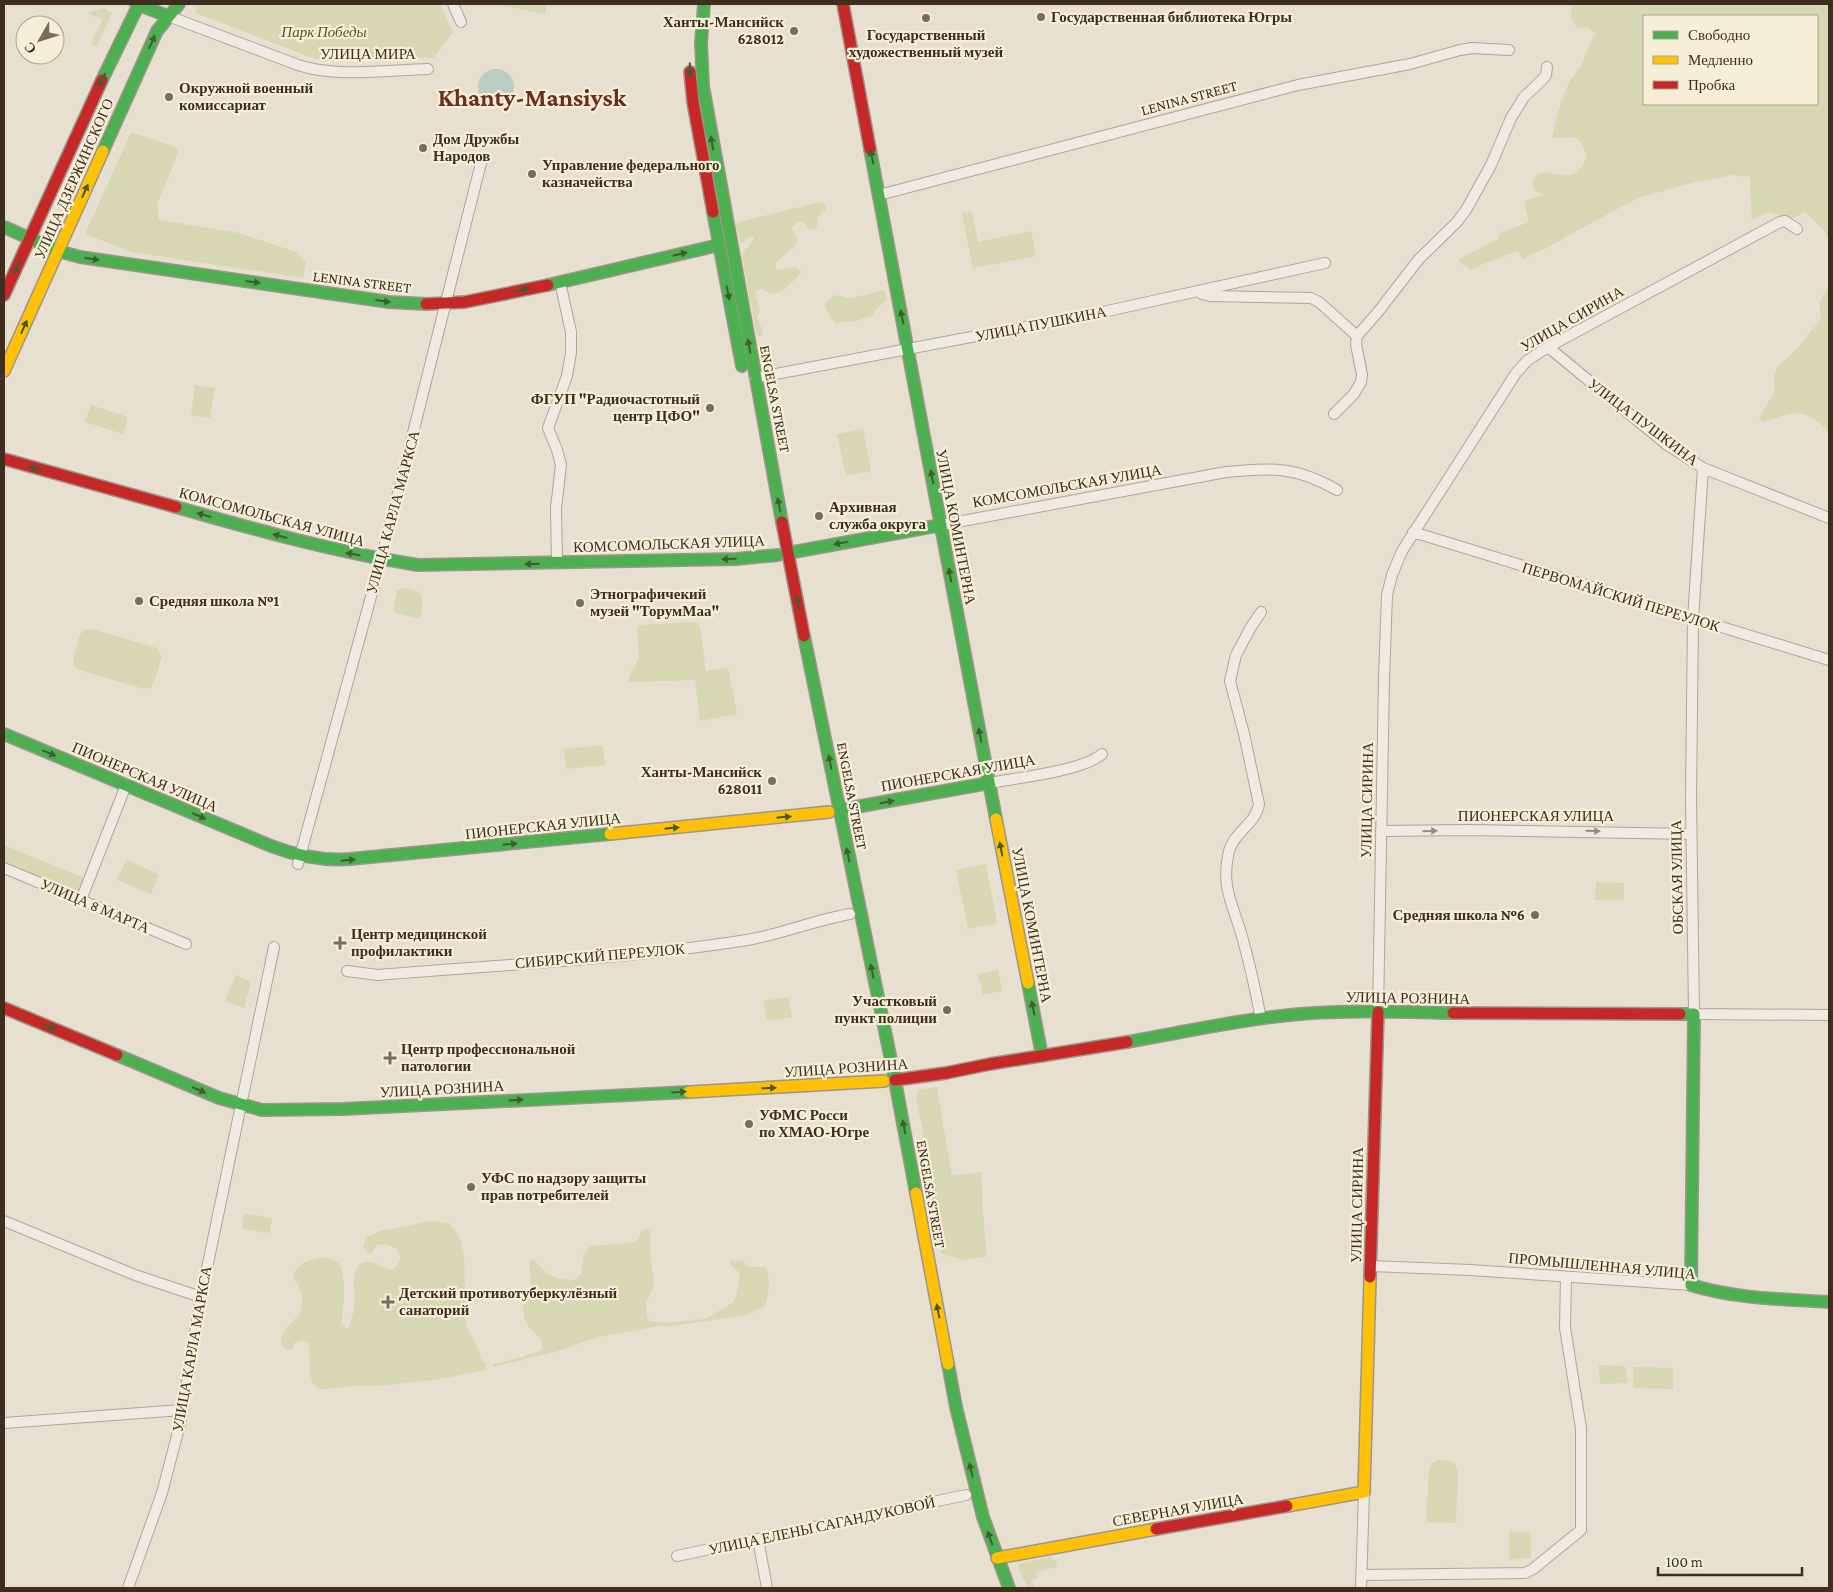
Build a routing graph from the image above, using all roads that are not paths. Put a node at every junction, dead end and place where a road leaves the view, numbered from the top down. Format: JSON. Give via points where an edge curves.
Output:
{"nodes":[{"id":1,"x":138,"y":4,"type":"edge"},
{"id":2,"x":150,"y":4,"type":"edge"},
{"id":3,"x":179,"y":4,"type":"edge"},
{"id":4,"x":453,"y":4,"type":"edge"},
{"id":5,"x":694,"y":4,"type":"edge"},
{"id":6,"x":704,"y":4,"type":"edge"},
{"id":7,"x":843,"y":4,"type":"edge"},
{"id":8,"x":168,"y":16,"type":"junction"},
{"id":9,"x":461,"y":22,"type":"dead end"},
{"id":10,"x":1509,"y":50,"type":"dead end"},
{"id":11,"x":1547,"y":67,"type":"dead end"},
{"id":12,"x":428,"y":69,"type":"dead end"},
{"id":13,"x":482,"y":159,"type":"dead end"},
{"id":14,"x":879,"y":195,"type":"junction"},
{"id":15,"x":4,"y":227,"type":"edge"},
{"id":16,"x":1796,"y":229,"type":"dead end"},
{"id":17,"x":29,"y":238,"type":"junction"},
{"id":18,"x":724,"y":244,"type":"junction"},
{"id":19,"x":58,"y":251,"type":"junction"},
{"id":20,"x":1325,"y":263,"type":"dead end"},
{"id":21,"x":560,"y":282,"type":"junction"},
{"id":22,"x":1197,"y":293,"type":"junction"},
{"id":23,"x":4,"y":295,"type":"edge"},
{"id":24,"x":446,"y":304,"type":"junction"},
{"id":25,"x":1357,"y":336,"type":"junction"},
{"id":26,"x":1548,"y":347,"type":"junction"},
{"id":27,"x":908,"y":349,"type":"junction"},
{"id":28,"x":4,"y":371,"type":"edge"},
{"id":29,"x":750,"y":380,"type":"junction"},
{"id":30,"x":748,"y":401,"type":"dead end"},
{"id":31,"x":1334,"y":414,"type":"dead end"},
{"id":32,"x":4,"y":459,"type":"edge"},
{"id":33,"x":1703,"y":468,"type":"junction"},
{"id":34,"x":1337,"y":490,"type":"dead end"},
{"id":35,"x":1829,"y":518,"type":"edge"},
{"id":36,"x":941,"y":525,"type":"junction"},
{"id":37,"x":1413,"y":532,"type":"junction"},
{"id":38,"x":783,"y":554,"type":"junction"},
{"id":39,"x":381,"y":560,"type":"junction"},
{"id":40,"x":558,"y":563,"type":"junction"},
{"id":41,"x":1261,"y":612,"type":"dead end"},
{"id":42,"x":1693,"y":619,"type":"junction"},
{"id":43,"x":1829,"y":660,"type":"edge"},
{"id":44,"x":4,"y":734,"type":"edge"},
{"id":45,"x":1102,"y":754,"type":"dead end"},
{"id":46,"x":989,"y":783,"type":"junction"},
{"id":47,"x":126,"y":785,"type":"junction"},
{"id":48,"x":834,"y":811,"type":"junction"},
{"id":49,"x":1381,"y":831,"type":"junction"},
{"id":50,"x":1691,"y":834,"type":"junction"},
{"id":51,"x":299,"y":860,"type":"junction"},
{"id":52,"x":4,"y":868,"type":"edge"},
{"id":53,"x":81,"y":900,"type":"junction"},
{"id":54,"x":850,"y":914,"type":"junction"},
{"id":55,"x":186,"y":944,"type":"dead end"},
{"id":56,"x":274,"y":947,"type":"dead end"},
{"id":57,"x":347,"y":971,"type":"dead end"},
{"id":58,"x":4,"y":997,"type":"edge"},
{"id":59,"x":4,"y":1008,"type":"edge"},
{"id":60,"x":1378,"y":1012,"type":"junction"},
{"id":61,"x":1694,"y":1014,"type":"junction"},
{"id":62,"x":1829,"y":1015,"type":"edge"},
{"id":63,"x":1261,"y":1019,"type":"junction"},
{"id":64,"x":1042,"y":1056,"type":"junction"},
{"id":65,"x":889,"y":1075,"type":"junction"},
{"id":66,"x":242,"y":1100,"type":"junction"},
{"id":67,"x":4,"y":1221,"type":"edge"},
{"id":68,"x":1371,"y":1266,"type":"junction"},
{"id":69,"x":1566,"y":1277,"type":"junction"},
{"id":70,"x":1691,"y":1285,"type":"junction"},
{"id":71,"x":201,"y":1297,"type":"junction"},
{"id":72,"x":1829,"y":1302,"type":"edge"},
{"id":73,"x":182,"y":1410,"type":"junction"},
{"id":74,"x":4,"y":1423,"type":"edge"},
{"id":75,"x":1364,"y":1492,"type":"junction"},
{"id":76,"x":972,"y":1494,"type":"junction"},
{"id":77,"x":758,"y":1539,"type":"junction"},
{"id":78,"x":677,"y":1556,"type":"dead end"},
{"id":79,"x":991,"y":1566,"type":"junction"},
{"id":80,"x":1362,"y":1575,"type":"junction"},
{"id":81,"x":128,"y":1588,"type":"edge"},
{"id":82,"x":767,"y":1588,"type":"edge"},
{"id":83,"x":997,"y":1588,"type":"edge"},
{"id":84,"x":1009,"y":1588,"type":"edge"},
{"id":85,"x":1361,"y":1588,"type":"edge"}],
"edges":[{"from":1,"to":8,"type":"main road","name":"УЛИЦА МИРА"},
{"from":1,"to":17,"type":"main road","name":"УЛИЦА ДЗЕРЖИНСКОГО","one_way":true},
{"from":2,"to":8,"type":"main road","name":"УЛИЦА МИРА"},
{"from":3,"to":8,"type":"main road","name":"УЛИЦА ДЗЕРЖИНСКОГО"},
{"from":4,"to":9,"type":"street"},
{"from":5,"to":18,"type":"main road","name":"ENGELSA STREET","one_way":true,"via":[[690,57],[693,102]]},
{"from":18,"to":6,"type":"main road","name":"ENGELSA STREET","one_way":true,"via":[[703,86],[701,43]]},
{"from":14,"to":7,"type":"main road","name":"УЛИЦА КОМИНТЕРНА","one_way":true},
{"from":8,"to":12,"type":"street","name":"УЛИЦА МИРА","via":[[318,70]]},
{"from":19,"to":8,"type":"main road","name":"УЛИЦА ДЗЕРЖИНСКОГО","one_way":true,"via":[[155,36]]},
{"from":10,"to":14,"type":"street","name":"LENINA STREET","via":[[1472,48],[1410,64],[1298,85]]},
{"from":11,"to":25,"type":"street","via":[[1546,75],[1524,97],[1510,118],[1491,165],[1462,216],[1419,259]]},
{"from":13,"to":24,"type":"street","name":"УЛИЦА КАРЛА МАРКСА"},
{"from":27,"to":14,"type":"main road","name":"УЛИЦА КОМИНТЕРНА","one_way":true},
{"from":15,"to":17,"type":"main road","name":"LENINA STREET"},
{"from":16,"to":26,"type":"street","name":"УЛИЦА СИРИНА","via":[[1785,221],[1780,222]]},
{"from":17,"to":19,"type":"main road","name":"LENINA STREET"},
{"from":17,"to":23,"type":"main road","name":"УЛИЦА ДЗЕРЖИНСКОГО","one_way":true},
{"from":21,"to":18,"type":"main road","name":"LENINA STREET","one_way":true},
{"from":18,"to":29,"type":"main road","name":"ENGELSA STREET"},
{"from":19,"to":24,"type":"main road","name":"LENINA STREET","one_way":true,"via":[[91,259],[389,302]]},
{"from":28,"to":19,"type":"main road","name":"УЛИЦА ДЗЕРЖИНСКОГО","one_way":true},
{"from":20,"to":22,"type":"street","name":"УЛИЦА ПУШКИНА"},
{"from":24,"to":21,"type":"main road","name":"LENINA STREET","one_way":true},
{"from":21,"to":40,"type":"street","via":[[571,340],[567,376],[548,428],[561,465],[556,508]]},
{"from":22,"to":25,"type":"street","via":[[1311,298]]},
{"from":22,"to":27,"type":"street","name":"УЛИЦА ПУШКИНА"},
{"from":24,"to":39,"type":"street","name":"УЛИЦА КАРЛА МАРКСА"},
{"from":25,"to":31,"type":"street","via":[[1361,382]]},
{"from":26,"to":33,"type":"street","name":"УЛИЦА ПУШКИНА","via":[[1666,444]]},
{"from":26,"to":37,"type":"street","name":"УЛИЦА СИРИНА","via":[[1528,360],[1516,373]]},
{"from":27,"to":29,"type":"street","name":"УЛИЦА ПУШКИНА"},
{"from":36,"to":27,"type":"main road","name":"УЛИЦА КОМИНТЕРНА","one_way":true},
{"from":38,"to":29,"type":"main road","name":"ENGELSA STREET","one_way":true},
{"from":30,"to":38,"type":"main road","name":"ENGELSA STREET"},
{"from":39,"to":32,"type":"main road","name":"КОМСОМОЛЬСКАЯ УЛИЦА","one_way":true,"via":[[300,542]]},
{"from":33,"to":35,"type":"street","name":"УЛИЦА ПУШКИНА"},
{"from":33,"to":42,"type":"street","name":"ОБСКАЯ УЛИЦА"},
{"from":34,"to":36,"type":"street","name":"КОМСОМОЛЬСКАЯ УЛИЦА","via":[[1288,470],[1248,470]]},
{"from":36,"to":38,"type":"main road","name":"КОМСОМОЛЬСКАЯ УЛИЦА","one_way":true},
{"from":46,"to":36,"type":"main road","name":"УЛИЦА КОМИНТЕРНА","one_way":true},
{"from":37,"to":42,"type":"street","name":"ПЕРВОМАЙСКИЙ ПЕРЕУЛОК"},
{"from":37,"to":49,"type":"street","name":"УЛИЦА СИРИНА","via":[[1396,563],[1388,595]]},
{"from":38,"to":40,"type":"main road","name":"КОМСОМОЛЬСКАЯ УЛИЦА","one_way":true,"via":[[736,559]]},
{"from":38,"to":48,"type":"main road","name":"ENGELSA STREET"},
{"from":40,"to":39,"type":"main road","name":"КОМСОМОЛЬСКАЯ УЛИЦА","one_way":true,"via":[[418,565]]},
{"from":39,"to":51,"type":"street","name":"УЛИЦА КАРЛА МАРКСА"},
{"from":41,"to":63,"type":"street","via":[[1236,655],[1230,681],[1259,804],[1254,817],[1232,842],[1226,878],[1228,897],[1239,924]]},
{"from":42,"to":43,"type":"street","name":"ПЕРВОМАЙСКИЙ ПЕРЕУЛОК"},
{"from":42,"to":50,"type":"street","name":"ОБСКАЯ УЛИЦА"},
{"from":44,"to":47,"type":"main road","name":"ПИОНЕРСКАЯ УЛИЦА","one_way":true},
{"from":45,"to":46,"type":"street","name":"ПИОНЕРСКАЯ УЛИЦА","via":[[1072,768]]},
{"from":48,"to":46,"type":"main road","name":"ПИОНЕРСКАЯ УЛИЦА","one_way":true},
{"from":64,"to":46,"type":"main road","name":"УЛИЦА КОМИНТЕРНА","one_way":true},
{"from":47,"to":51,"type":"main road","name":"ПИОНЕРСКАЯ УЛИЦА","one_way":true},
{"from":47,"to":53,"type":"street"},
{"from":51,"to":48,"type":"main road","name":"ПИОНЕРСКАЯ УЛИЦА","one_way":true,"via":[[350,860]]},
{"from":48,"to":54,"type":"main road","name":"ENGELSA STREET"},
{"from":65,"to":48,"type":"main road","name":"ENGELSA STREET","one_way":true},
{"from":49,"to":50,"type":"street","name":"ПИОНЕРСКАЯ УЛИЦА","one_way":true},
{"from":49,"to":60,"type":"street","name":"УЛИЦА СИРИНА"},
{"from":50,"to":61,"type":"street","name":"ОБСКАЯ УЛИЦА"},
{"from":52,"to":53,"type":"street","name":"УЛИЦА 8 МАРТА"},
{"from":53,"to":55,"type":"street","name":"УЛИЦА 8 МАРТА"},
{"from":54,"to":57,"type":"street","name":"СИБИРСКИЙ ПЕРЕУЛОК","via":[[774,935],[712,945],[378,975]]},
{"from":54,"to":65,"type":"main road","name":"ENGELSA STREET"},
{"from":56,"to":66,"type":"street","name":"УЛИЦА КАРЛА МАРКСА"},
{"from":58,"to":66,"type":"main road","name":"УЛИЦА РОЗНИНА"},
{"from":59,"to":66,"type":"main road","name":"УЛИЦА РОЗНИНА","one_way":true,"via":[[219,1098]]},
{"from":60,"to":61,"type":"main road","name":"УЛИЦА РОЗНИНА"},
{"from":60,"to":63,"type":"main road","name":"УЛИЦА РОЗНИНА"},
{"from":60,"to":68,"type":"main road","name":"УЛИЦА СИРИНА"},
{"from":61,"to":62,"type":"street","name":"УЛИЦА РОЗНИНА"},
{"from":61,"to":70,"type":"main road","name":"ОБСКАЯ УЛИЦА"},
{"from":63,"to":64,"type":"main road","name":"УЛИЦА РОЗНИНА"},
{"from":64,"to":65,"type":"main road","name":"УЛИЦА РОЗНИНА","via":[[946,1073]]},
{"from":65,"to":66,"type":"main road","name":"УЛИЦА РОЗНИНА","via":[[815,1086],[720,1085],[343,1109],[262,1110]]},
{"from":65,"to":76,"type":"main road","name":"ENGELSA STREET","via":[[951,1408]]},
{"from":66,"to":71,"type":"street","name":"УЛИЦА КАРЛА МАРКСА"},
{"from":67,"to":71,"type":"street","via":[[135,1275]]},
{"from":68,"to":69,"type":"street","name":"ПРОМЫШЛЕННАЯ УЛИЦА"},
{"from":68,"to":75,"type":"main road","name":"УЛИЦА СИРИНА"},
{"from":69,"to":70,"type":"street","name":"ПРОМЫШЛЕННАЯ УЛИЦА"},
{"from":69,"to":80,"type":"street","via":[[1565,1328],[1581,1428],[1581,1530],[1525,1573]]},
{"from":70,"to":72,"type":"main road","name":"ПРОМЫШЛЕННАЯ УЛИЦА","via":[[1733,1296]]},
{"from":71,"to":73,"type":"street","name":"УЛИЦА КАРЛА МАРКСА"},
{"from":73,"to":74,"type":"street"},
{"from":73,"to":81,"type":"street","name":"УЛИЦА КАРЛА МАРКСА","via":[[162,1493]]},
{"from":75,"to":79,"type":"main road","name":"СЕВЕРНАЯ УЛИЦА"},
{"from":75,"to":80,"type":"street","name":"УЛИЦА СИРИНА"},
{"from":76,"to":77,"type":"street","name":"УЛИЦА ЕЛЕНЫ САГАНДУКОВОЙ"},
{"from":76,"to":79,"type":"main road","name":"ENGELSA STREET"},
{"from":77,"to":78,"type":"street","name":"УЛИЦА ЕЛЕНЫ САГАНДУКОВОЙ"},
{"from":77,"to":82,"type":"street"},
{"from":79,"to":83,"type":"main road","name":"ENGELSA STREET"},
{"from":79,"to":84,"type":"main road","name":"ENGELSA STREET"},
{"from":80,"to":85,"type":"street","name":"УЛИЦА СИРИНА"}]}
